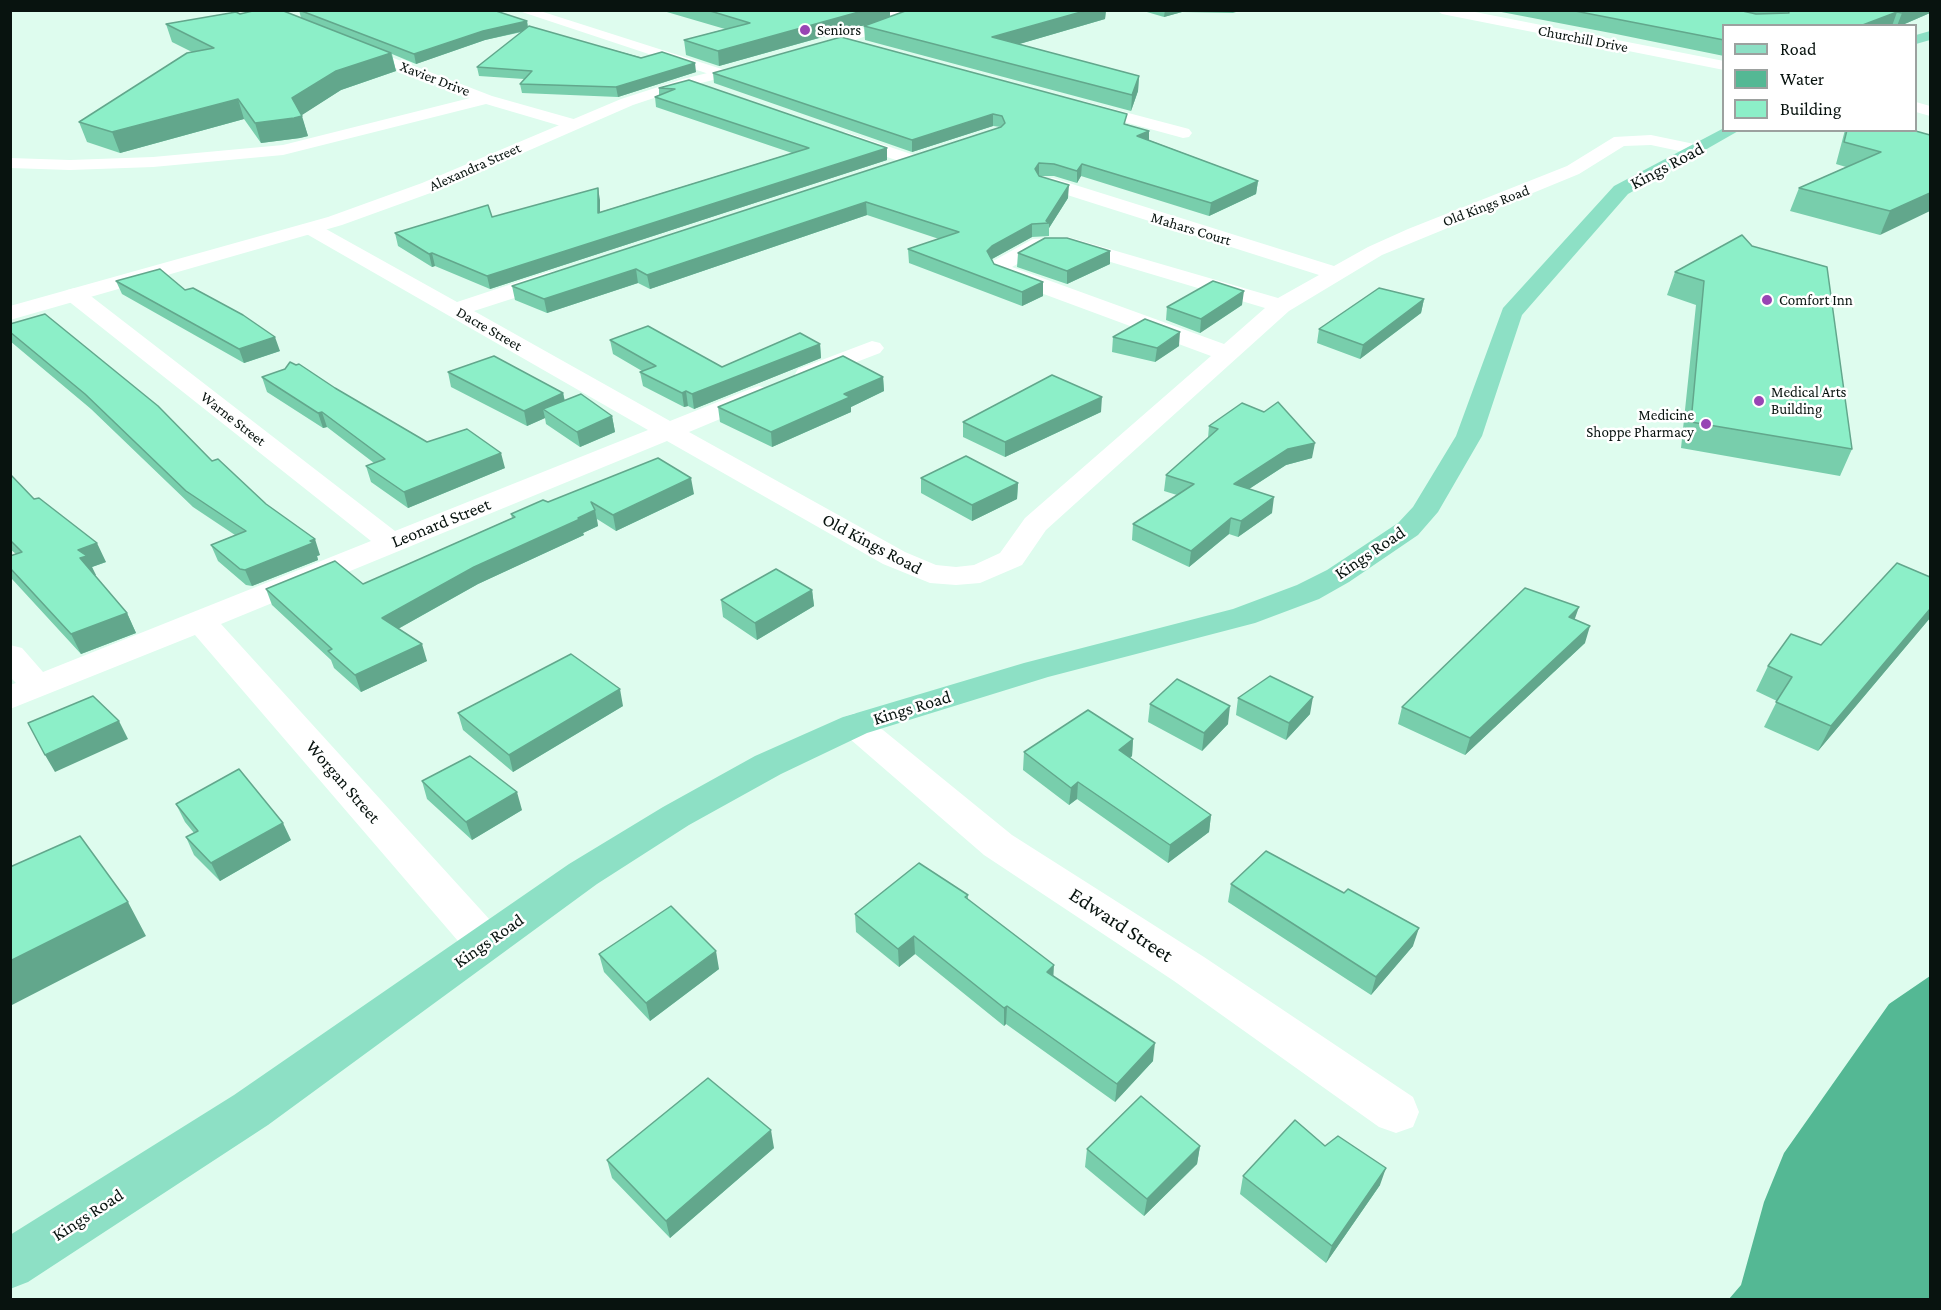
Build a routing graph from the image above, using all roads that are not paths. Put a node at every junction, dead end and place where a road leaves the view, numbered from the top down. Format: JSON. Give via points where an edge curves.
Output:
{"nodes":[{"id":1,"x":522,"y":10,"type":"edge"},
{"id":2,"x":879,"y":10,"type":"edge"},
{"id":3,"x":936,"y":10,"type":"edge"},
{"id":4,"x":1442,"y":10,"type":"edge"},
{"id":5,"x":1462,"y":12,"type":"edge"},
{"id":6,"x":913,"y":19,"type":"junction"},
{"id":7,"x":844,"y":41,"type":"junction"},
{"id":8,"x":342,"y":42,"type":"edge"},
{"id":9,"x":866,"y":47,"type":"edge"},
{"id":10,"x":1722,"y":66,"type":"edge"},
{"id":11,"x":723,"y":74,"type":"junction"},
{"id":12,"x":688,"y":82,"type":"junction"},
{"id":13,"x":722,"y":94,"type":"edge"},
{"id":14,"x":486,"y":99,"type":"junction"},
{"id":15,"x":1068,"y":102,"type":"edge"},
{"id":16,"x":571,"y":124,"type":"junction"},
{"id":17,"x":1729,"y":132,"type":"edge"},
{"id":18,"x":833,"y":133,"type":"edge"},
{"id":19,"x":1183,"y":133,"type":"dead end"},
{"id":20,"x":1698,"y":150,"type":"junction"},
{"id":21,"x":932,"y":153,"type":"edge"},
{"id":22,"x":911,"y":160,"type":"junction"},
{"id":23,"x":10,"y":163,"type":"edge"},
{"id":24,"x":878,"y":171,"type":"edge"},
{"id":25,"x":1047,"y":182,"type":"edge"},
{"id":26,"x":310,"y":228,"type":"junction"},
{"id":27,"x":577,"y":270,"type":"edge"},
{"id":28,"x":1337,"y":274,"type":"junction"},
{"id":29,"x":75,"y":295,"type":"junction"},
{"id":30,"x":1281,"y":306,"type":"junction"},
{"id":31,"x":455,"y":310,"type":"junction"},
{"id":32,"x":10,"y":313,"type":"edge"},
{"id":33,"x":872,"y":348,"type":"dead end"},
{"id":34,"x":1228,"y":354,"type":"junction"},
{"id":35,"x":668,"y":431,"type":"junction"},
{"id":36,"x":392,"y":543,"type":"junction"},
{"id":37,"x":201,"y":621,"type":"junction"},
{"id":38,"x":10,"y":655,"type":"edge"},
{"id":39,"x":24,"y":693,"type":"edge"},
{"id":40,"x":855,"y":725,"type":"junction"},
{"id":41,"x":485,"y":943,"type":"junction"},
{"id":42,"x":1396,"y":1112,"type":"dead end"},
{"id":43,"x":10,"y":1264,"type":"edge"}],
"edges":[{"from":1,"to":11,"type":"street"},
{"from":2,"to":6,"type":"street"},
{"from":3,"to":6,"type":"street","name":"Alexandra Street"},
{"from":4,"to":5,"type":"street","name":"Churchill Drive"},
{"from":5,"to":10,"type":"street","name":"Churchill Drive"},
{"from":6,"to":7,"type":"street","name":"Alexandra Street"},
{"from":7,"to":9,"type":"street"},
{"from":7,"to":11,"type":"street","name":"Alexandra Street"},
{"from":8,"to":14,"type":"street","name":"Xavier Drive"},
{"from":11,"to":12,"type":"street","name":"Alexandra Street"},
{"from":12,"to":13,"type":"street"},
{"from":12,"to":16,"type":"street","name":"Alexandra Street"},
{"from":14,"to":16,"type":"street","name":"Xavier Drive"},
{"from":14,"to":23,"type":"street","via":[[283,150],[144,163]]},
{"from":15,"to":19,"type":"street"},
{"from":16,"to":26,"type":"street","name":"Alexandra Street","via":[[429,187]]},
{"from":17,"to":20,"type":"main road","name":"Kings Road"},
{"from":18,"to":22,"type":"street"},
{"from":20,"to":28,"type":"street","name":"Old Kings Road","via":[[1643,140],[1620,141],[1565,173],[1415,233]]},
{"from":20,"to":40,"type":"main road","name":"Kings Road","via":[[1622,190],[1511,313],[1469,436],[1424,512],[1408,529],[1338,576],[1277,605],[1036,670]]},
{"from":21,"to":22,"type":"street"},
{"from":22,"to":24,"type":"street"},
{"from":25,"to":28,"type":"street","name":"Mahars Court"},
{"from":26,"to":29,"type":"street","name":"Alexandra Street"},
{"from":26,"to":31,"type":"street","name":"Dacre Street"},
{"from":27,"to":31,"type":"street"},
{"from":28,"to":30,"type":"street","name":"Old Kings Road"},
{"from":29,"to":32,"type":"street","name":"Alexandra Street"},
{"from":29,"to":36,"type":"street","name":"Warne Street"},
{"from":30,"to":34,"type":"street","name":"Old Kings Road"},
{"from":30,"to":34,"type":"street","via":[[1068,243],[1040,243],[1000,265],[1003,271]]},
{"from":31,"to":35,"type":"street","name":"Dacre Street"},
{"from":33,"to":35,"type":"street","name":"Leonard Street"},
{"from":34,"to":35,"type":"street","name":"Old Kings Road","via":[[1035,524],[1011,559],[989,571],[968,576],[917,570]]},
{"from":35,"to":36,"type":"street","name":"Leonard Street"},
{"from":36,"to":37,"type":"street","name":"Leonard Street"},
{"from":37,"to":39,"type":"street","name":"Leonard Street"},
{"from":37,"to":41,"type":"street","name":"Worgan Street"},
{"from":38,"to":39,"type":"street"},
{"from":40,"to":41,"type":"main road","name":"Kings Road","via":[[768,765],[676,816],[583,874]]},
{"from":40,"to":42,"type":"street","name":"Edward Street","via":[[998,845],[1189,969]]},
{"from":41,"to":43,"type":"main road","name":"Kings Road","via":[[251,1110]]}]}
